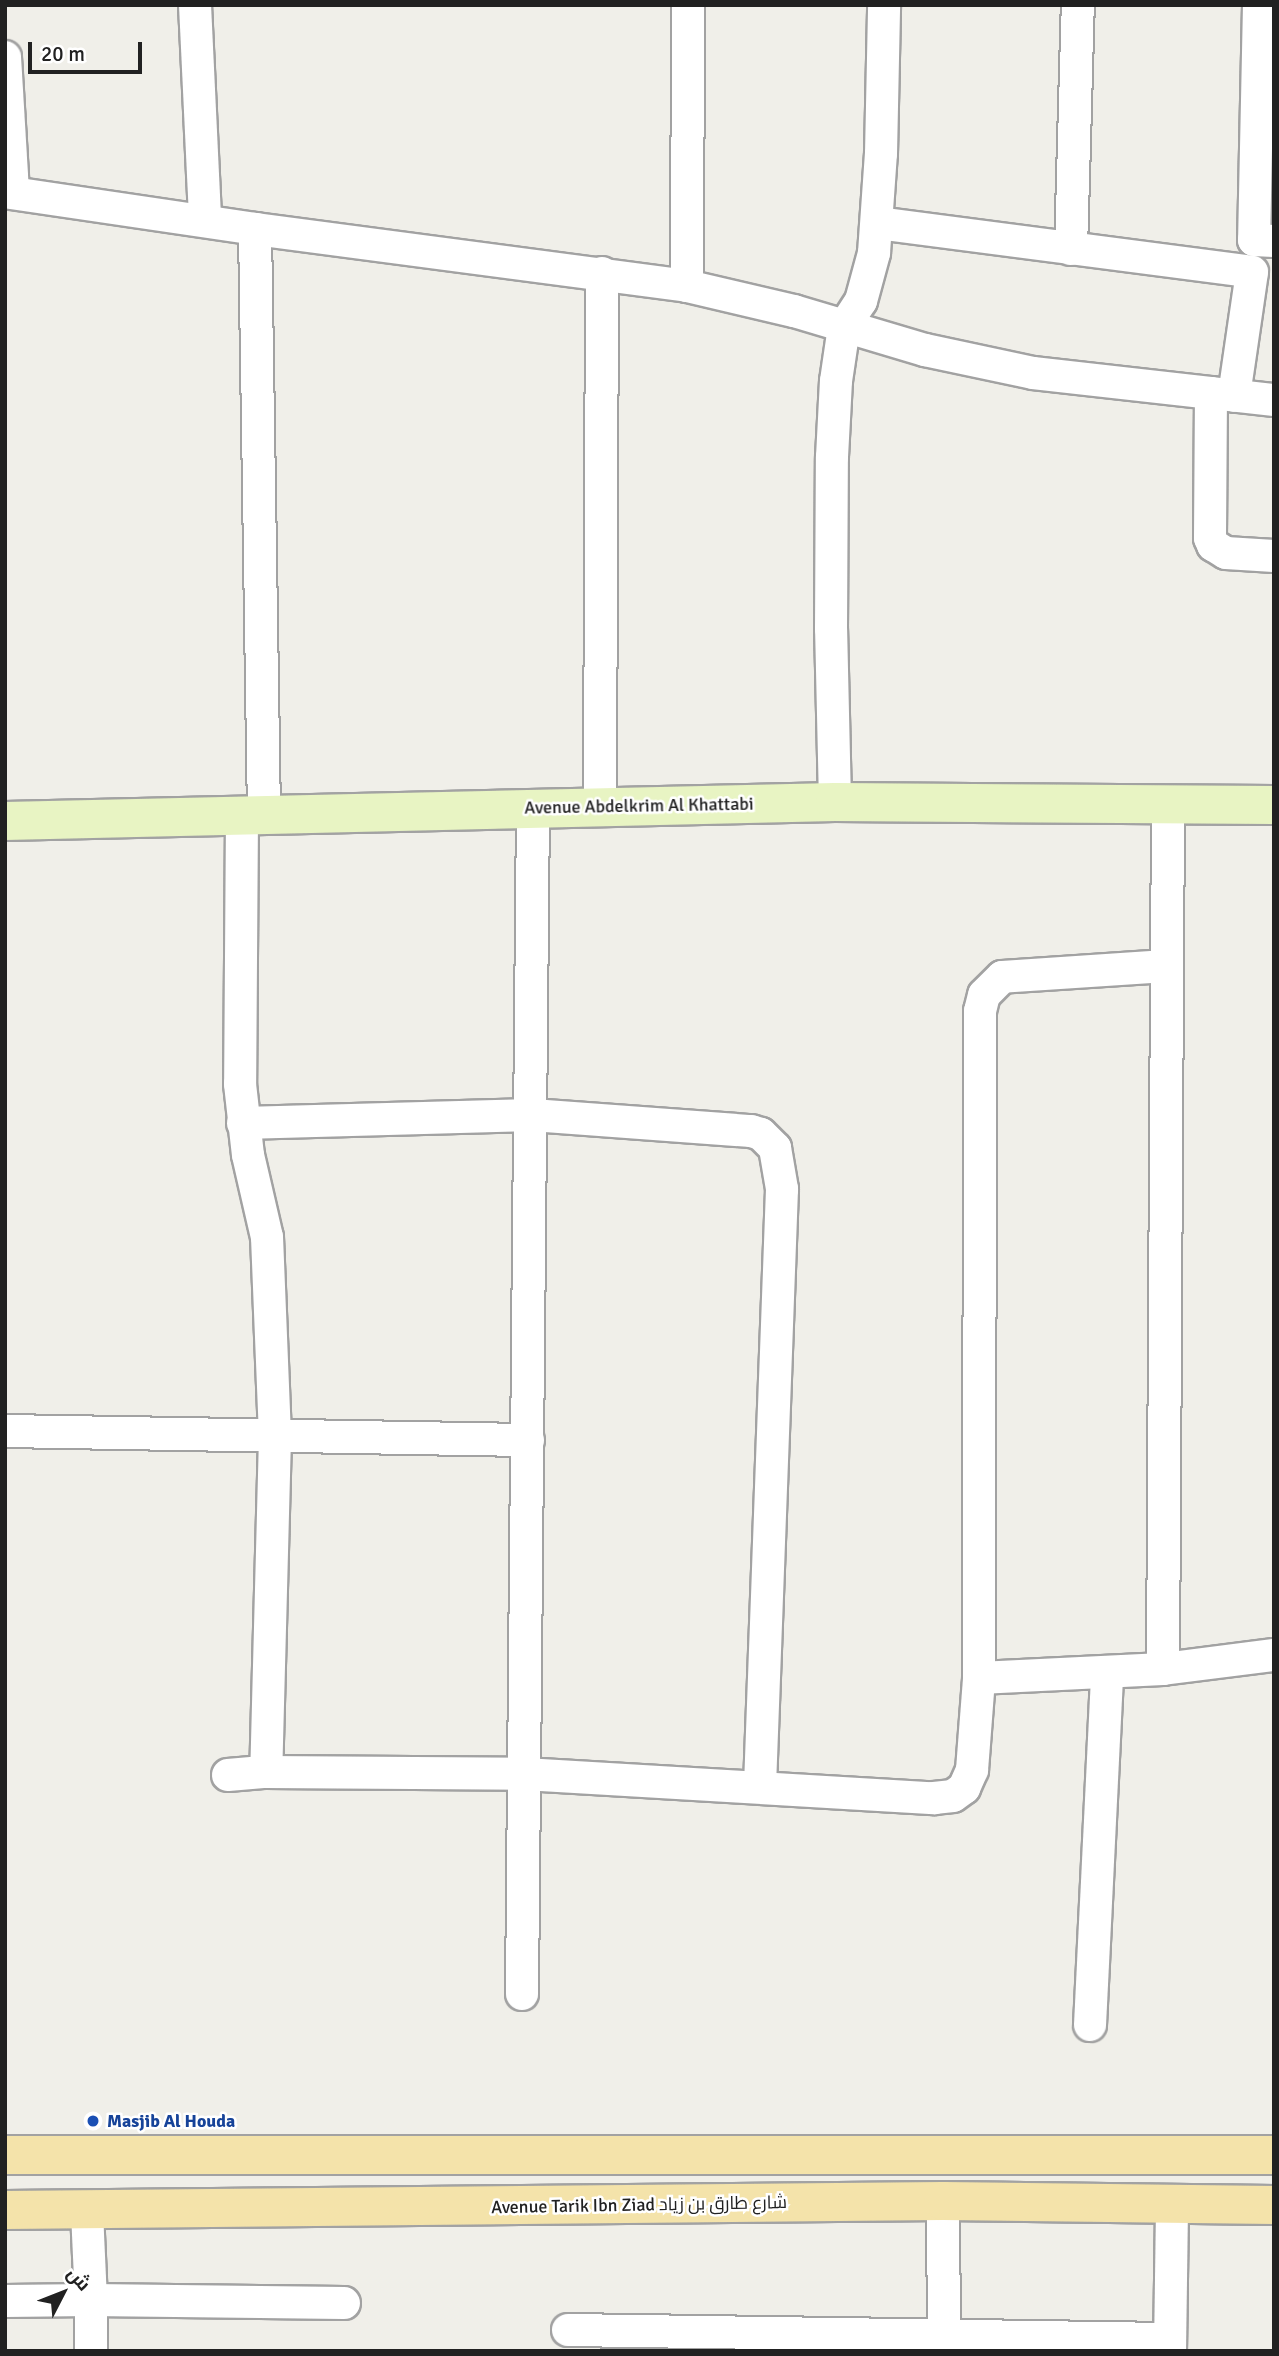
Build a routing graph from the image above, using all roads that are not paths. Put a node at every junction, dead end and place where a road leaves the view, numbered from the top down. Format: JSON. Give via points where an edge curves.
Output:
{"nodes":[{"id":1,"x":195,"y":5,"type":"edge"},
{"id":2,"x":688,"y":5,"type":"edge"},
{"id":3,"x":884,"y":5,"type":"edge"},
{"id":4,"x":1078,"y":5,"type":"edge"},
{"id":5,"x":1259,"y":5,"type":"edge"},
{"id":6,"x":5,"y":57,"type":"edge"},
{"id":7,"x":9,"y":192,"type":"edge"},
{"id":8,"x":205,"y":221,"type":"junction"},
{"id":9,"x":877,"y":222,"type":"junction"},
{"id":10,"x":255,"y":229,"type":"junction"},
{"id":11,"x":1264,"y":241,"type":"edge"},
{"id":12,"x":1071,"y":249,"type":"junction"},
{"id":13,"x":1252,"y":272,"type":"junction"},
{"id":14,"x":602,"y":273,"type":"junction"},
{"id":15,"x":687,"y":286,"type":"junction"},
{"id":16,"x":844,"y":327,"type":"junction"},
{"id":17,"x":1222,"y":394,"type":"junction"},
{"id":18,"x":1274,"y":400,"type":"edge"},
{"id":19,"x":1274,"y":556,"type":"edge"},
{"id":20,"x":835,"y":802,"type":"junction"},
{"id":21,"x":1168,"y":803,"type":"junction"},
{"id":22,"x":1274,"y":805,"type":"edge"},
{"id":23,"x":600,"y":807,"type":"junction"},
{"id":24,"x":533,"y":809,"type":"junction"},
{"id":25,"x":253,"y":815,"type":"junction"},
{"id":26,"x":5,"y":821,"type":"edge"},
{"id":27,"x":1166,"y":966,"type":"junction"},
{"id":28,"x":532,"y":1115,"type":"junction"},
{"id":29,"x":243,"y":1122,"type":"junction"},
{"id":30,"x":5,"y":1432,"type":"edge"},
{"id":31,"x":275,"y":1437,"type":"junction"},
{"id":32,"x":528,"y":1440,"type":"junction"},
{"id":33,"x":1274,"y":1655,"type":"edge"},
{"id":34,"x":1163,"y":1669,"type":"junction"},
{"id":35,"x":1107,"y":1672,"type":"junction"},
{"id":36,"x":979,"y":1678,"type":"junction"},
{"id":37,"x":267,"y":1772,"type":"junction"},
{"id":38,"x":524,"y":1773,"type":"junction"},
{"id":39,"x":228,"y":1775,"type":"dead end"},
{"id":40,"x":760,"y":1787,"type":"junction"},
{"id":41,"x":522,"y":1994,"type":"dead end"},
{"id":42,"x":1090,"y":2025,"type":"dead end"},
{"id":43,"x":5,"y":2155,"type":"edge"},
{"id":44,"x":1274,"y":2155,"type":"edge"},
{"id":45,"x":943,"y":2201,"type":"junction"},
{"id":46,"x":1172,"y":2204,"type":"junction"},
{"id":47,"x":1274,"y":2205,"type":"edge"},
{"id":48,"x":5,"y":2210,"type":"edge"},
{"id":49,"x":87,"y":2212,"type":"junction"},
{"id":50,"x":91,"y":2300,"type":"junction"},
{"id":51,"x":5,"y":2301,"type":"edge"},
{"id":52,"x":344,"y":2303,"type":"dead end"},
{"id":53,"x":568,"y":2330,"type":"dead end"},
{"id":54,"x":944,"y":2343,"type":"edge"},
{"id":55,"x":1170,"y":2345,"type":"edge"},
{"id":56,"x":91,"y":2351,"type":"edge"}],
"edges":[{"from":1,"to":8,"type":"street"},
{"from":2,"to":15,"type":"street"},
{"from":3,"to":9,"type":"street"},
{"from":4,"to":12,"type":"street"},
{"from":5,"to":11,"type":"street"},
{"from":6,"to":7,"type":"street"},
{"from":7,"to":8,"type":"street"},
{"from":8,"to":10,"type":"street"},
{"from":9,"to":12,"type":"street"},
{"from":9,"to":16,"type":"street","via":[[869,280]]},
{"from":10,"to":14,"type":"street"},
{"from":10,"to":25,"type":"street"},
{"from":11,"to":13,"type":"street"},
{"from":12,"to":13,"type":"street"},
{"from":13,"to":17,"type":"street"},
{"from":14,"to":15,"type":"street"},
{"from":14,"to":23,"type":"street"},
{"from":15,"to":16,"type":"street"},
{"from":16,"to":17,"type":"street","via":[[1033,373]]},
{"from":16,"to":20,"type":"street","via":[[832,457]]},
{"from":17,"to":18,"type":"street"},
{"from":17,"to":19,"type":"street","via":[[1210,538],[1226,553]]},
{"from":20,"to":21,"type":"main road","name":"Avenue Abdelkrim Al Khattabi"},
{"from":20,"to":23,"type":"main road","name":"Avenue Abdelkrim Al Khattabi"},
{"from":21,"to":22,"type":"main road","name":"Avenue Abdelkrim Al Khattabi"},
{"from":21,"to":27,"type":"street"},
{"from":23,"to":24,"type":"main road","name":"Avenue Abdelkrim Al Khattabi"},
{"from":24,"to":25,"type":"main road","name":"Avenue Abdelkrim Al Khattabi"},
{"from":24,"to":28,"type":"street"},
{"from":25,"to":26,"type":"main road","name":"Avenue Abdelkrim Al Khattabi"},
{"from":25,"to":29,"type":"street","via":[[240,1083]]},
{"from":27,"to":34,"type":"street"},
{"from":27,"to":36,"type":"street","via":[[1002,977],[984,995],[980,1011]]},
{"from":28,"to":29,"type":"street"},
{"from":28,"to":32,"type":"street"},
{"from":28,"to":40,"type":"street","via":[[751,1131],[775,1148],[782,1189]]},
{"from":29,"to":31,"type":"street","via":[[267,1237]]},
{"from":30,"to":31,"type":"street"},
{"from":31,"to":32,"type":"street"},
{"from":31,"to":37,"type":"street"},
{"from":32,"to":38,"type":"street"},
{"from":33,"to":34,"type":"street"},
{"from":34,"to":35,"type":"street"},
{"from":35,"to":36,"type":"street"},
{"from":35,"to":42,"type":"street"},
{"from":36,"to":40,"type":"street","via":[[972,1770],[957,1794],[934,1798]]},
{"from":37,"to":38,"type":"street"},
{"from":37,"to":39,"type":"street"},
{"from":38,"to":40,"type":"street"},
{"from":38,"to":41,"type":"street"},
{"from":43,"to":44,"type":"main road"},
{"from":45,"to":46,"type":"main road","name":"Avenue Tarik Ibn Ziad شارع طارق بن زياد"},
{"from":45,"to":49,"type":"main road","name":"Avenue Tarik Ibn Ziad شارع طارق بن زياد"},
{"from":45,"to":54,"type":"street"},
{"from":46,"to":47,"type":"main road","name":"Avenue Tarik Ibn Ziad شارع طارق بن زياد"},
{"from":46,"to":55,"type":"street"},
{"from":48,"to":49,"type":"main road","name":"Avenue Tarik Ibn Ziad شارع طارق بن زياد"},
{"from":49,"to":50,"type":"street"},
{"from":50,"to":51,"type":"street"},
{"from":50,"to":52,"type":"street"},
{"from":50,"to":56,"type":"street"},
{"from":53,"to":54,"type":"street"},
{"from":54,"to":55,"type":"street"}]}
